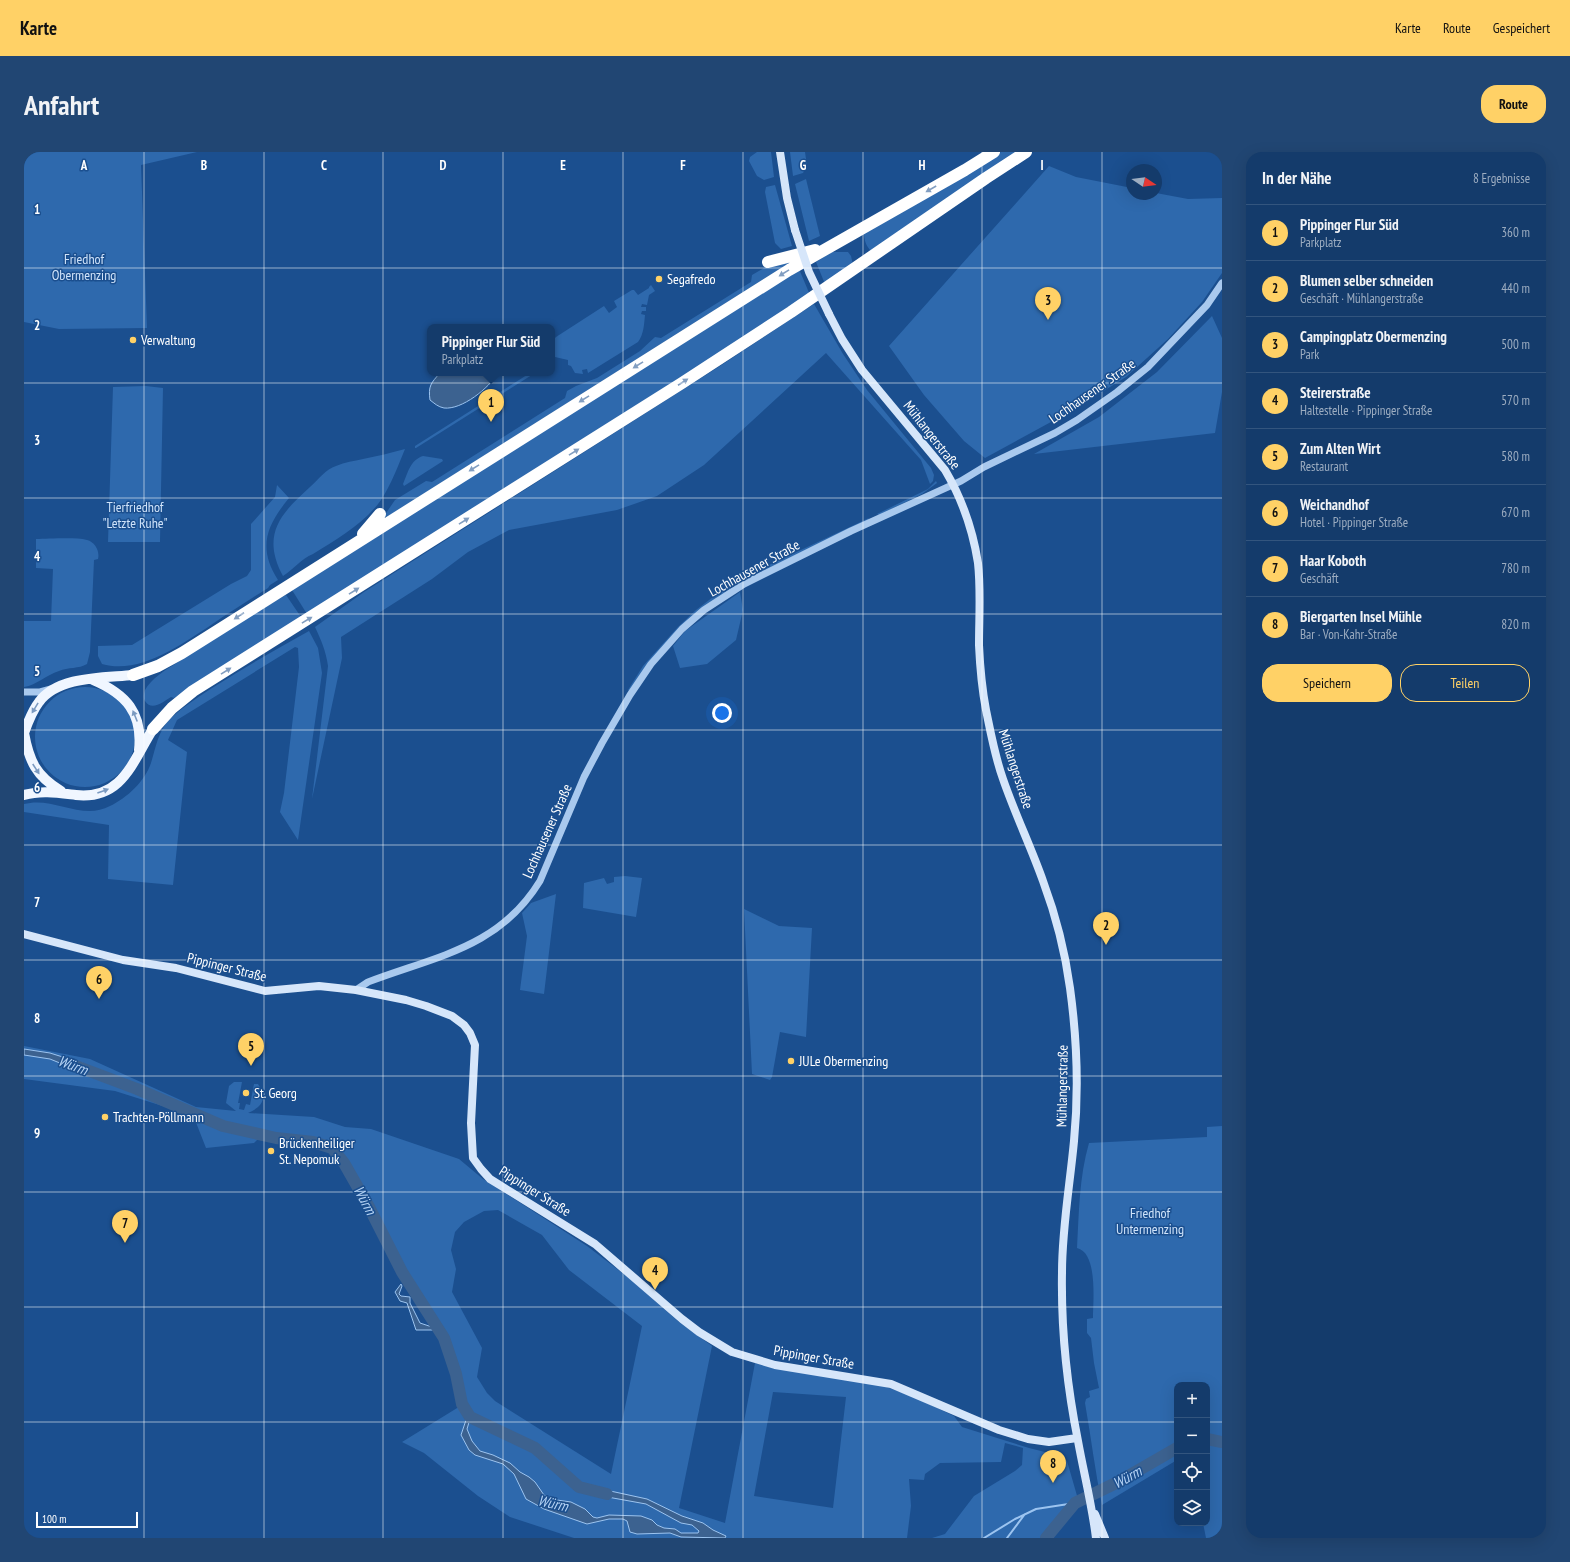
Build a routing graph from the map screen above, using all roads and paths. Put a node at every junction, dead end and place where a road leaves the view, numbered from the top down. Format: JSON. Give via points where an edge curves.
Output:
{"nodes":[{"id":1,"x":780,"y":152,"type":"edge"},
{"id":2,"x":994,"y":152,"type":"edge"},
{"id":3,"x":1026,"y":152,"type":"edge"},
{"id":4,"x":830,"y":247,"type":"junction"},
{"id":5,"x":768,"y":262,"type":"dead end"},
{"id":6,"x":1222,"y":283,"type":"edge"},
{"id":7,"x":953,"y":483,"type":"junction"},
{"id":8,"x":380,"y":514,"type":"dead end"},
{"id":9,"x":354,"y":543,"type":"junction"},
{"id":10,"x":133,"y":675,"type":"joint"},
{"id":11,"x":92,"y":680,"type":"junction"},
{"id":12,"x":53,"y":689,"type":"junction"},
{"id":13,"x":24,"y":692,"type":"edge"},
{"id":14,"x":153,"y":729,"type":"joint"},
{"id":15,"x":24,"y":733,"type":"edge"},
{"id":16,"x":139,"y":754,"type":"junction"},
{"id":17,"x":64,"y":793,"type":"junction"},
{"id":18,"x":24,"y":795,"type":"edge"},
{"id":19,"x":24,"y":934,"type":"edge"},
{"id":20,"x":356,"y":990,"type":"junction"},
{"id":21,"x":1077,"y":1438,"type":"junction"},
{"id":22,"x":1093,"y":1510,"type":"junction"},
{"id":23,"x":1096,"y":1538,"type":"edge"},
{"id":24,"x":1105,"y":1538,"type":"edge"}],
"edges":[{"from":1,"to":7,"type":"main road","name":"Mühlangerstraße","bridge":true,"via":[[795,230],[810,272],[842,339],[862,370]]},
{"from":2,"to":4,"type":"highway","one_way":true},
{"from":14,"to":3,"type":"highway","one_way":true,"via":[[172,708],[193,691],[778,321]]},
{"from":4,"to":5,"type":"highway"},
{"from":4,"to":9,"type":"highway","one_way":true,"via":[[782,274]]},
{"from":6,"to":7,"type":"street","name":"Lochhausener Straße","via":[[1207,305],[1148,367],[1117,392],[1055,433]]},
{"from":7,"to":20,"type":"street","name":"Lochhausener Straße","via":[[744,584],[704,610],[682,629],[651,664],[630,695],[590,764],[540,881],[519,911],[476,942],[368,982]]},
{"from":7,"to":21,"type":"main road","name":"Mühlangerstraße","via":[[973,539],[978,564],[983,694],[996,755],[1046,890],[1063,946],[1070,986],[1076,1040],[1077,1087],[1062,1273],[1064,1346]]},
{"from":8,"to":9,"type":"highway"},
{"from":9,"to":10,"type":"highway","one_way":true,"via":[[182,653],[158,666]]},
{"from":10,"to":11,"type":"main road"},
{"from":11,"to":12,"type":"main road","via":[[66,683]]},
{"from":16,"to":11,"type":"main road","one_way":true,"via":[[137,718],[131,707],[115,690]]},
{"from":12,"to":13,"type":"street"},
{"from":12,"to":15,"type":"main road","one_way":true,"via":[[39,701]]},
{"from":14,"to":16,"type":"main road"},
{"from":15,"to":17,"type":"main road","one_way":true,"via":[[32,763],[40,775]]},
{"from":17,"to":16,"type":"main road","one_way":true,"via":[[95,794],[109,788],[122,780]]},
{"from":17,"to":18,"type":"main road"},
{"from":19,"to":20,"type":"main road","name":"Pippinger Straße","via":[[123,960],[176,968],[265,991],[319,986]]},
{"from":20,"to":21,"type":"main road","name":"Pippinger Straße","via":[[426,1006],[452,1016],[464,1025],[475,1045],[471,1123],[473,1158],[481,1169],[490,1179],[595,1244],[682,1319],[717,1344],[732,1352],[775,1365],[891,1384],[999,1430],[1028,1439],[1049,1442]]},
{"from":21,"to":22,"type":"main road","name":"Mühlangerstraße"},
{"from":22,"to":23,"type":"main road"},
{"from":22,"to":24,"type":"main road"}]}
